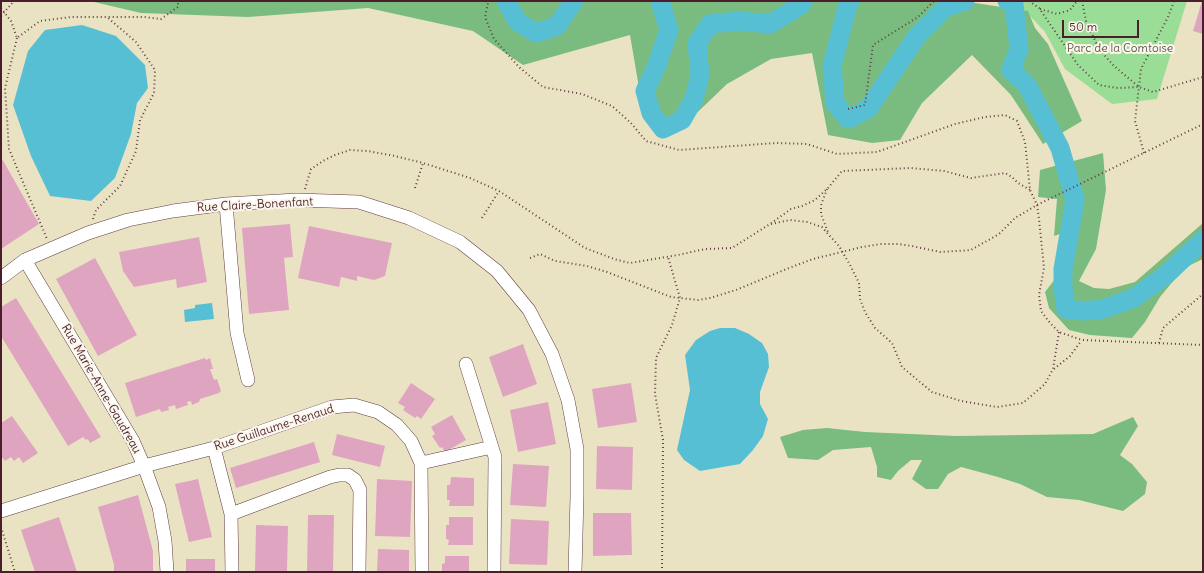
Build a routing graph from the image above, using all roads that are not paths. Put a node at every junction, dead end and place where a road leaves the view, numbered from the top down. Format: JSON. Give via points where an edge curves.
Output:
{"nodes":[{"id":1,"x":226,"y":204,"type":"junction"},
{"id":2,"x":25,"y":260,"type":"junction"},
{"id":3,"x":1,"y":278,"type":"edge"},
{"id":4,"x":466,"y":364,"type":"dead end"},
{"id":5,"x":248,"y":380,"type":"dead end"},
{"id":6,"x":492,"y":447,"type":"junction"},
{"id":7,"x":214,"y":448,"type":"junction"},
{"id":8,"x":421,"y":463,"type":"junction"},
{"id":9,"x":144,"y":466,"type":"junction"},
{"id":10,"x":1,"y":511,"type":"edge"},
{"id":11,"x":231,"y":514,"type":"junction"},
{"id":12,"x":167,"y":572,"type":"edge"},
{"id":13,"x":232,"y":572,"type":"edge"},
{"id":14,"x":359,"y":572,"type":"edge"},
{"id":15,"x":422,"y":572,"type":"edge"},
{"id":16,"x":494,"y":572,"type":"edge"},
{"id":17,"x":575,"y":572,"type":"edge"}],
"edges":[{"from":1,"to":2,"type":"street","name":"Rue Claire-Bonenfant","via":[[128,220],[88,233]]},
{"from":1,"to":5,"type":"street","via":[[237,333]]},
{"from":1,"to":17,"type":"street","name":"Rue Claire-Bonenfant","via":[[302,200],[359,202],[409,218],[460,242],[497,271],[529,310],[552,354],[568,400],[577,449]]},
{"from":2,"to":3,"type":"street","name":"Rue Claire-Bonenfant"},
{"from":2,"to":9,"type":"street","name":"Rue Marie-Anne-Gaudreau","via":[[133,441]]},
{"from":4,"to":6,"type":"street"},
{"from":6,"to":8,"type":"street"},
{"from":6,"to":16,"type":"street","via":[[495,457]]},
{"from":7,"to":8,"type":"street","name":"Rue Guillaume-Renaud","via":[[332,407],[354,405],[378,412],[397,425],[411,441]]},
{"from":7,"to":9,"type":"street","name":"Rue Guillaume-Renaud"},
{"from":7,"to":11,"type":"street"},
{"from":8,"to":15,"type":"street","name":"Rue Guillaume-Renaud"},
{"from":9,"to":10,"type":"street","name":"Rue Guillaume-Renaud"},
{"from":9,"to":12,"type":"street","name":"Rue Marie-Anne-Gaudreau","via":[[159,507]]},
{"from":11,"to":13,"type":"street"},
{"from":11,"to":14,"type":"street","via":[[330,477],[348,475],[355,480],[360,490]]}]}
